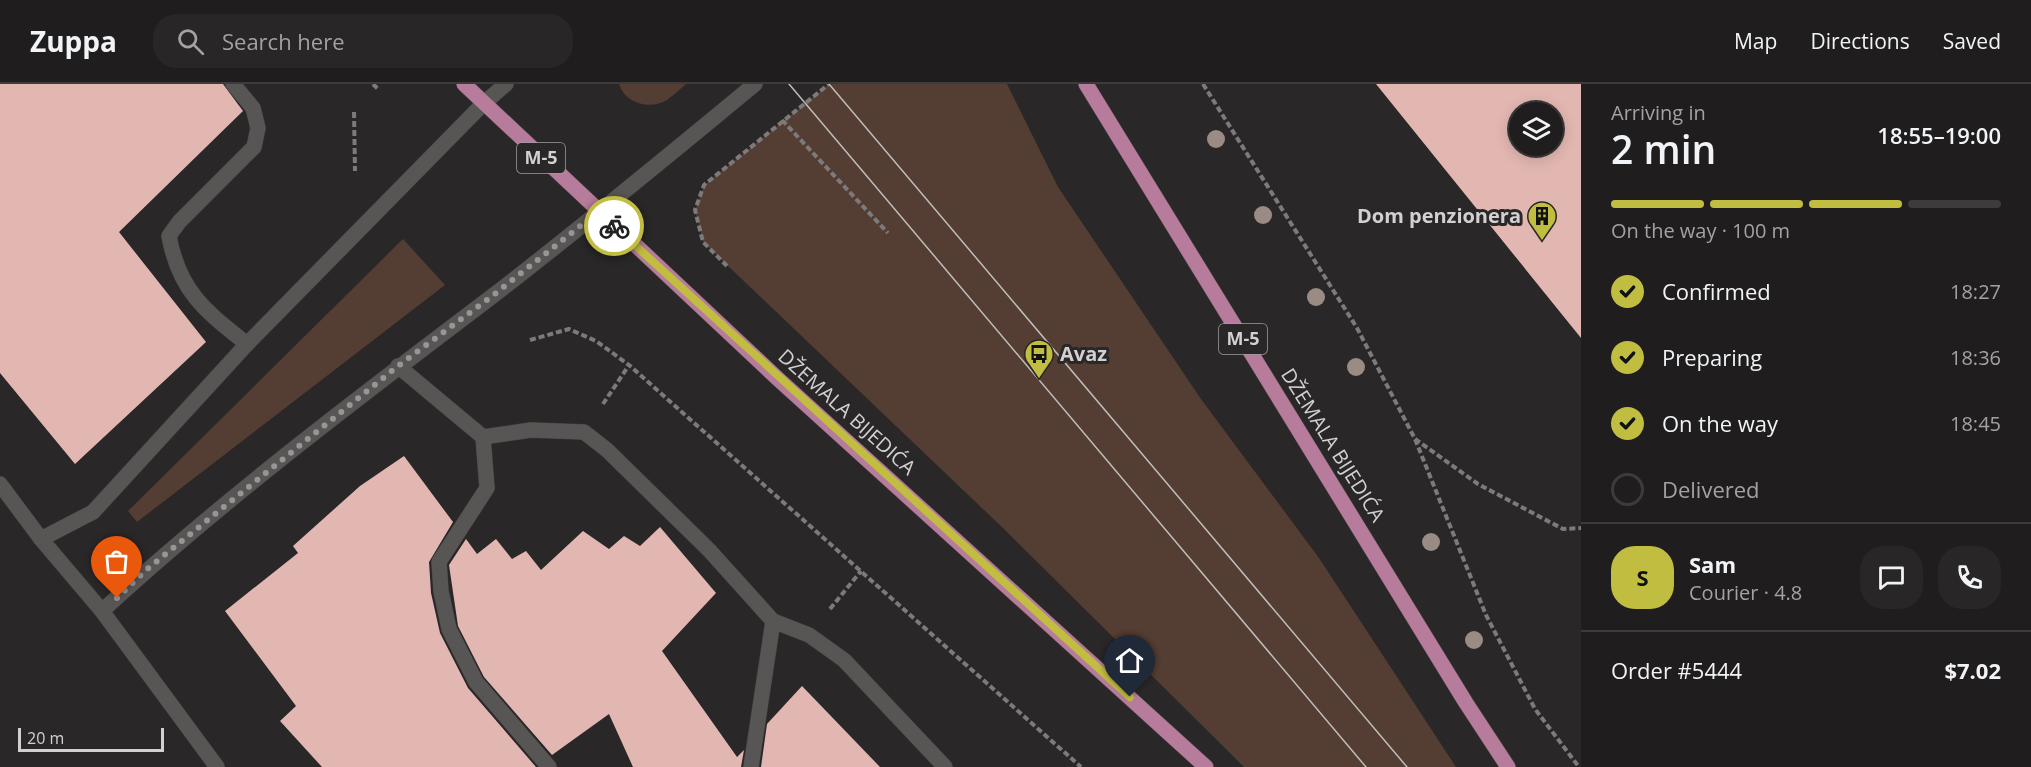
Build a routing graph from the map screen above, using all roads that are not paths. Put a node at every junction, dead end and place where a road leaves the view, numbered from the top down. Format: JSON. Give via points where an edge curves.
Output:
{"nodes":[{"id":1,"x":233,"y":84,"type":"edge"},
{"id":2,"x":464,"y":84,"type":"edge"},
{"id":3,"x":506,"y":84,"type":"edge"},
{"id":4,"x":755,"y":84,"type":"edge"},
{"id":5,"x":1086,"y":84,"type":"edge"},
{"id":6,"x":483,"y":104,"type":"junction"},
{"id":7,"x":598,"y":212,"type":"junction"},
{"id":8,"x":247,"y":344,"type":"junction"},
{"id":9,"x":398,"y":366,"type":"junction"},
{"id":10,"x":483,"y":437,"type":"junction"},
{"id":11,"x":0,"y":484,"type":"edge"},
{"id":12,"x":41,"y":539,"type":"junction"},
{"id":13,"x":102,"y":611,"type":"junction"},
{"id":14,"x":773,"y":621,"type":"junction"},
{"id":15,"x":217,"y":767,"type":"edge"},
{"id":16,"x":549,"y":767,"type":"edge"},
{"id":17,"x":751,"y":767,"type":"edge"},
{"id":18,"x":945,"y":767,"type":"edge"},
{"id":19,"x":1206,"y":767,"type":"edge"},
{"id":20,"x":1508,"y":767,"type":"edge"}],
"edges":[{"from":1,"to":8,"type":"street","via":[[253,108],[258,128],[254,147],[169,236],[174,262],[204,310]]},
{"from":2,"to":6,"type":"main road","name":"DŽEMALA BIJEDIĆA","number":"M-5"},
{"from":3,"to":6,"type":"street"},
{"from":4,"to":7,"type":"street"},
{"from":5,"to":20,"type":"main road","name":"DŽEMALA BIJEDIĆA","number":"M-5"},
{"from":6,"to":7,"type":"main road","name":"DŽEMALA BIJEDIĆA","number":"M-5"},
{"from":6,"to":8,"type":"street"},
{"from":7,"to":9,"type":"street"},
{"from":7,"to":19,"type":"main road","name":"DŽEMALA BIJEDIĆA","number":"M-5"},
{"from":8,"to":12,"type":"street","via":[[93,512]]},
{"from":9,"to":10,"type":"street"},
{"from":9,"to":13,"type":"street","via":[[146,570]]},
{"from":10,"to":14,"type":"street","via":[[531,430],[584,432],[709,550]]},
{"from":10,"to":16,"type":"street","via":[[487,488],[439,562],[441,591],[449,629],[476,682]]},
{"from":11,"to":12,"type":"street"},
{"from":12,"to":13,"type":"street"},
{"from":13,"to":15,"type":"street"},
{"from":14,"to":17,"type":"street"},
{"from":14,"to":18,"type":"street","via":[[809,635],[844,660]]}]}
